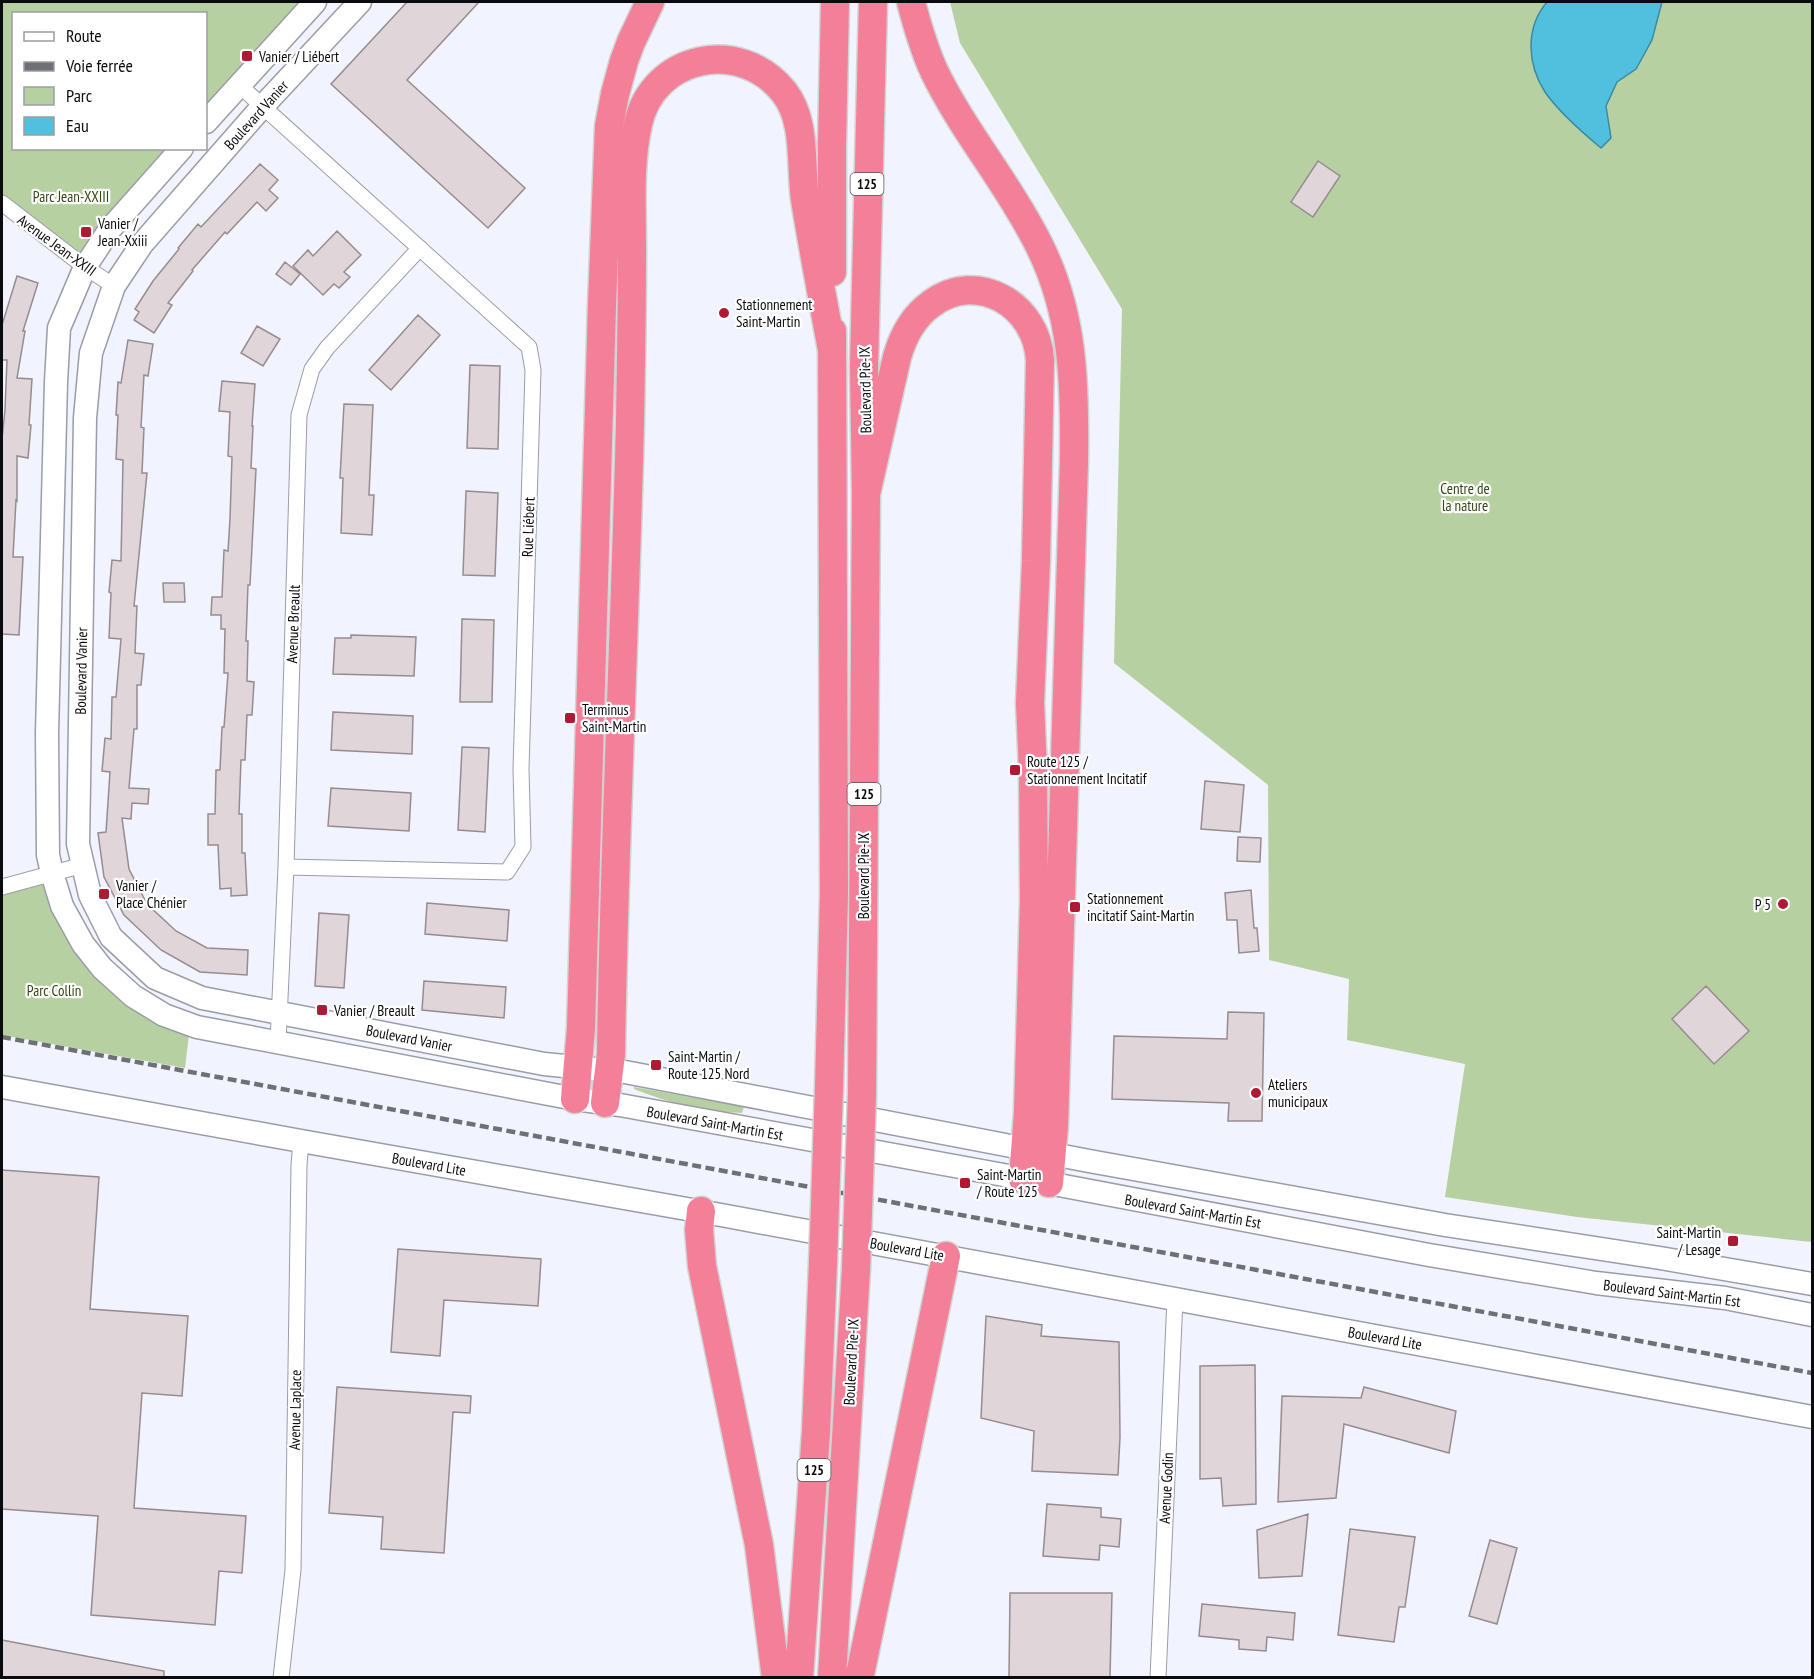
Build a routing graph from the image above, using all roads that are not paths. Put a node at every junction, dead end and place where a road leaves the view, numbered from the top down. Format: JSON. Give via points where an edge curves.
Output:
{"nodes":[{"id":1,"x":315,"y":2,"type":"edge"},
{"id":2,"x":360,"y":2,"type":"edge"},
{"id":3,"x":650,"y":2,"type":"edge"},
{"id":4,"x":835,"y":2,"type":"edge"},
{"id":5,"x":873,"y":2,"type":"edge"},
{"id":6,"x":911,"y":2,"type":"edge"},
{"id":7,"x":239,"y":85,"type":"junction"},
{"id":8,"x":262,"y":107,"type":"junction"},
{"id":9,"x":207,"y":121,"type":"edge"},
{"id":10,"x":180,"y":150,"type":"edge"},
{"id":11,"x":2,"y":203,"type":"edge"},
{"id":12,"x":420,"y":248,"type":"junction"},
{"id":13,"x":85,"y":267,"type":"junction"},
{"id":14,"x":114,"y":286,"type":"junction"},
{"id":15,"x":832,"y":350,"type":"junction"},
{"id":16,"x":866,"y":494,"type":"junction"},
{"id":17,"x":83,"y":865,"type":"junction"},
{"id":18,"x":286,"y":867,"type":"junction"},
{"id":19,"x":52,"y":873,"type":"junction"},
{"id":20,"x":2,"y":887,"type":"edge"},
{"id":21,"x":280,"y":1014,"type":"junction"},
{"id":22,"x":278,"y":1042,"type":"junction"},
{"id":23,"x":578,"y":1068,"type":"junction"},
{"id":24,"x":609,"y":1071,"type":"junction"},
{"id":25,"x":2,"y":1087,"type":"edge"},
{"id":26,"x":575,"y":1099,"type":"junction"},
{"id":27,"x":605,"y":1103,"type":"junction"},
{"id":28,"x":301,"y":1141,"type":"junction"},
{"id":29,"x":1039,"y":1151,"type":"junction"},
{"id":30,"x":1036,"y":1181,"type":"junction"},
{"id":31,"x":701,"y":1211,"type":"junction"},
{"id":32,"x":946,"y":1256,"type":"junction"},
{"id":33,"x":1812,"y":1284,"type":"edge"},
{"id":34,"x":1175,"y":1299,"type":"junction"},
{"id":35,"x":1812,"y":1315,"type":"edge"},
{"id":36,"x":1812,"y":1417,"type":"edge"},
{"id":37,"x":281,"y":1677,"type":"edge"},
{"id":38,"x":776,"y":1677,"type":"edge"},
{"id":39,"x":799,"y":1677,"type":"edge"},
{"id":40,"x":832,"y":1677,"type":"edge"},
{"id":41,"x":858,"y":1677,"type":"edge"},
{"id":42,"x":1158,"y":1677,"type":"edge"}],
"edges":[{"from":1,"to":7,"type":"street"},
{"from":2,"to":8,"type":"street","name":"Boulevard Vanier"},
{"from":3,"to":23,"type":"highway","via":[[624,61],[609,126]]},
{"from":4,"to":15,"type":"highway","name":"Boulevard Pie-IX","number":"125"},
{"from":5,"to":16,"type":"highway","name":"Boulevard Pie-IX","number":"125","via":[[864,355]]},
{"from":6,"to":29,"type":"highway","via":[[938,78],[1038,242],[1060,298],[1072,356],[1074,439]]},
{"from":7,"to":8,"type":"street","name":"Rue Liébert"},
{"from":7,"to":9,"type":"street"},
{"from":8,"to":12,"type":"street","name":"Rue Liébert"},
{"from":8,"to":14,"type":"street","name":"Boulevard Vanier","via":[[142,244]]},
{"from":10,"to":13,"type":"street","name":"Boulevard Vanier","via":[[110,229]]},
{"from":11,"to":13,"type":"street","name":"Avenue Jean-XXIII"},
{"from":12,"to":18,"type":"street","name":"Avenue Breault","via":[[327,348],[312,369],[299,415]]},
{"from":12,"to":18,"type":"street","name":"Rue Liébert","via":[[529,347],[533,370],[521,769],[523,847],[507,872]]},
{"from":13,"to":14,"type":"street","name":"Avenue Jean-XXIII"},
{"from":13,"to":19,"type":"street","name":"Boulevard Vanier","via":[[59,328],[56,382],[47,733],[48,855]]},
{"from":14,"to":17,"type":"street","name":"Boulevard Vanier","via":[[92,352],[85,418],[78,844]]},
{"from":15,"to":24,"type":"highway","via":[[805,196],[799,131],[791,102],[765,74],[735,61],[706,60],[680,67],[662,81],[644,105],[633,158],[629,468]]},
{"from":15,"to":39,"type":"highway","name":"Boulevard Pie-IX","number":"125","bridge":true,"via":[[834,894],[816,1432]]},
{"from":16,"to":29,"type":"highway","via":[[898,351],[915,319],[937,300],[966,290],[986,292],[1013,306],[1033,330],[1040,360],[1030,703],[1034,900],[1028,1112]]},
{"from":16,"to":40,"type":"highway","name":"Boulevard Pie-IX","number":"125","bridge":true,"via":[[862,1095]]},
{"from":17,"to":19,"type":"street"},
{"from":17,"to":21,"type":"street","name":"Boulevard Vanier","via":[[90,895],[111,936],[155,978],[202,998]]},
{"from":18,"to":21,"type":"street","name":"Avenue Breault"},
{"from":19,"to":20,"type":"street"},
{"from":19,"to":22,"type":"street","name":"Boulevard Vanier","via":[[62,906],[83,944],[102,968],[134,996],[164,1015],[197,1027]]},
{"from":21,"to":22,"type":"street","name":"Avenue Breault"},
{"from":21,"to":23,"type":"street","name":"Boulevard Vanier"},
{"from":22,"to":26,"type":"street","name":"Boulevard Vanier"},
{"from":23,"to":24,"type":"street","name":"Boulevard Saint-Martin Est"},
{"from":23,"to":26,"type":"highway"},
{"from":24,"to":27,"type":"highway"},
{"from":24,"to":29,"type":"street","name":"Boulevard Saint-Martin Est"},
{"from":25,"to":28,"type":"street","name":"Boulevard Lite"},
{"from":26,"to":27,"type":"street","name":"Boulevard Saint-Martin Est"},
{"from":27,"to":30,"type":"street","name":"Boulevard Saint-Martin Est"},
{"from":28,"to":31,"type":"street","name":"Boulevard Lite"},
{"from":28,"to":37,"type":"street","name":"Avenue Laplace","via":[[292,1570]]},
{"from":29,"to":30,"type":"highway"},
{"from":29,"to":33,"type":"street","name":"Boulevard Saint-Martin Est","via":[[1480,1231]]},
{"from":30,"to":35,"type":"street","name":"Boulevard Saint-Martin Est","via":[[1429,1255],[1596,1283],[1725,1298]]},
{"from":31,"to":32,"type":"street","name":"Boulevard Lite"},
{"from":31,"to":38,"type":"highway","via":[[702,1266],[759,1545]]},
{"from":32,"to":34,"type":"street","name":"Boulevard Lite"},
{"from":32,"to":41,"type":"highway"},
{"from":34,"to":36,"type":"street","name":"Boulevard Lite"},
{"from":34,"to":42,"type":"street","name":"Avenue Godin"}]}
